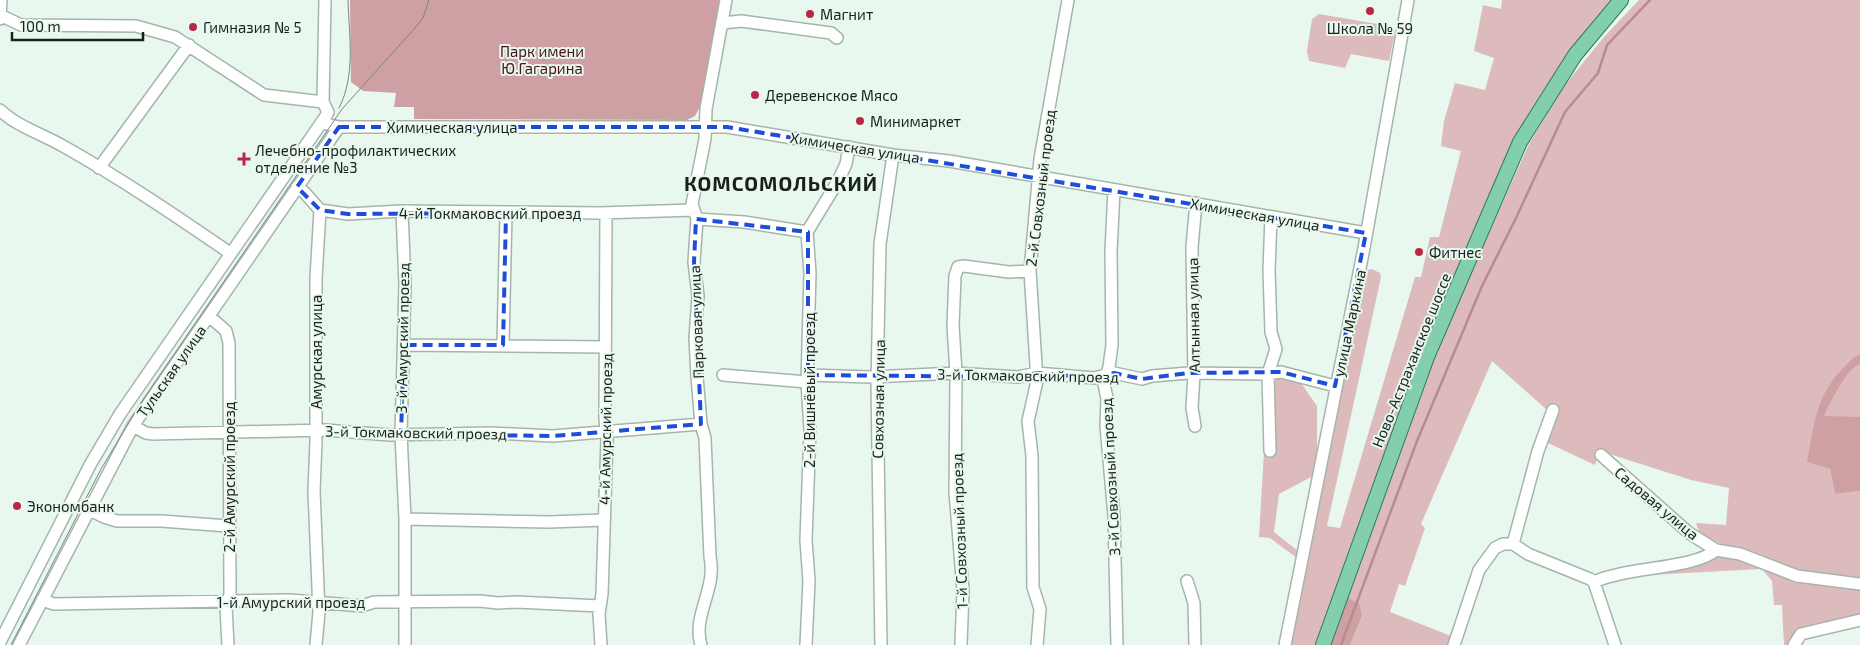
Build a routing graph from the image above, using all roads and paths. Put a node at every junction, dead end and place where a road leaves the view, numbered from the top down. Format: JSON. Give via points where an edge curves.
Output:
{"nodes":[{"id":1,"x":1,"y":0,"type":"edge"},
{"id":2,"x":325,"y":0,"type":"edge"},
{"id":3,"x":726,"y":0,"type":"edge"},
{"id":4,"x":1068,"y":0,"type":"edge"},
{"id":5,"x":1408,"y":0,"type":"edge"},
{"id":6,"x":1621,"y":0,"type":"edge"},
{"id":7,"x":1,"y":17,"type":"edge"},
{"id":8,"x":723,"y":23,"type":"junction"},
{"id":9,"x":837,"y":38,"type":"dead end"},
{"id":10,"x":189,"y":45,"type":"junction"},
{"id":11,"x":323,"y":102,"type":"junction"},
{"id":12,"x":0,"y":110,"type":"edge"},
{"id":13,"x":322,"y":122,"type":"junction"},
{"id":14,"x":706,"y":126,"type":"junction"},
{"id":15,"x":339,"y":127,"type":"junction"},
{"id":16,"x":849,"y":147,"type":"junction"},
{"id":17,"x":892,"y":155,"type":"junction"},
{"id":18,"x":99,"y":168,"type":"junction"},
{"id":19,"x":1039,"y":176,"type":"junction"},
{"id":20,"x":297,"y":188,"type":"junction"},
{"id":21,"x":1114,"y":190,"type":"junction"},
{"id":22,"x":1196,"y":203,"type":"junction"},
{"id":23,"x":320,"y":210,"type":"junction"},
{"id":24,"x":402,"y":211,"type":"junction"},
{"id":25,"x":506,"y":213,"type":"junction"},
{"id":26,"x":606,"y":213,"type":"junction"},
{"id":27,"x":695,"y":214,"type":"junction"},
{"id":28,"x":1271,"y":217,"type":"junction"},
{"id":29,"x":807,"y":232,"type":"junction"},
{"id":30,"x":1366,"y":233,"type":"junction"},
{"id":31,"x":230,"y":253,"type":"junction"},
{"id":32,"x":1030,"y":271,"type":"junction"},
{"id":33,"x":209,"y":316,"type":"junction"},
{"id":34,"x":503,"y":344,"type":"junction"},
{"id":35,"x":404,"y":345,"type":"junction"},
{"id":36,"x":605,"y":347,"type":"junction"},
{"id":37,"x":956,"y":373,"type":"junction"},
{"id":38,"x":1037,"y":373,"type":"junction"},
{"id":39,"x":1108,"y":374,"type":"junction"},
{"id":40,"x":1194,"y":374,"type":"junction"},
{"id":41,"x":1268,"y":374,"type":"junction"},
{"id":42,"x":723,"y":375,"type":"dead end"},
{"id":43,"x":878,"y":375,"type":"junction"},
{"id":44,"x":808,"y":379,"type":"junction"},
{"id":45,"x":1335,"y":386,"type":"junction"},
{"id":46,"x":1553,"y":410,"type":"dead end"},
{"id":47,"x":701,"y":424,"type":"junction"},
{"id":48,"x":133,"y":426,"type":"junction"},
{"id":49,"x":1195,"y":426,"type":"dead end"},
{"id":50,"x":316,"y":430,"type":"junction"},
{"id":51,"x":606,"y":430,"type":"junction"},
{"id":52,"x":229,"y":432,"type":"junction"},
{"id":53,"x":401,"y":434,"type":"junction"},
{"id":54,"x":1270,"y":451,"type":"dead end"},
{"id":55,"x":1601,"y":455,"type":"dead end"},
{"id":56,"x":88,"y":509,"type":"junction"},
{"id":57,"x":405,"y":519,"type":"junction"},
{"id":58,"x":604,"y":520,"type":"junction"},
{"id":59,"x":228,"y":526,"type":"junction"},
{"id":60,"x":1513,"y":544,"type":"junction"},
{"id":61,"x":1716,"y":550,"type":"junction"},
{"id":62,"x":1187,"y":581,"type":"dead end"},
{"id":63,"x":1594,"y":582,"type":"junction"},
{"id":64,"x":1860,"y":584,"type":"edge"},
{"id":65,"x":42,"y":600,"type":"junction"},
{"id":66,"x":228,"y":602,"type":"junction"},
{"id":67,"x":318,"y":602,"type":"junction"},
{"id":68,"x":404,"y":603,"type":"junction"},
{"id":69,"x":600,"y":606,"type":"junction"},
{"id":70,"x":1860,"y":620,"type":"edge"},
{"id":71,"x":0,"y":642,"type":"edge"},
{"id":72,"x":1796,"y":642,"type":"edge"},
{"id":73,"x":20,"y":644,"type":"edge"},
{"id":74,"x":228,"y":645,"type":"edge"},
{"id":75,"x":316,"y":645,"type":"edge"},
{"id":76,"x":405,"y":645,"type":"edge"},
{"id":77,"x":601,"y":645,"type":"edge"},
{"id":78,"x":701,"y":645,"type":"edge"},
{"id":79,"x":806,"y":645,"type":"edge"},
{"id":80,"x":881,"y":645,"type":"edge"},
{"id":81,"x":961,"y":645,"type":"edge"},
{"id":82,"x":1037,"y":645,"type":"edge"},
{"id":83,"x":1117,"y":645,"type":"edge"},
{"id":84,"x":1194,"y":645,"type":"edge"},
{"id":85,"x":1285,"y":645,"type":"edge"},
{"id":86,"x":1323,"y":645,"type":"edge"},
{"id":87,"x":1454,"y":645,"type":"edge"},
{"id":88,"x":1615,"y":645,"type":"edge"}],
"edges":[{"from":1,"to":7,"type":"street"},
{"from":2,"to":11,"type":"street"},
{"from":3,"to":8,"type":"street","name":"Парковая улица"},
{"from":4,"to":19,"type":"street","name":"2-й Совхозный проезд"},
{"from":5,"to":30,"type":"street","name":"улица Маркина"},
{"from":6,"to":86,"type":"main road","name":"Ново-Астраханское шоссе","via":[[1575,55],[1520,142],[1427,357]]},
{"from":7,"to":10,"type":"street","via":[[22,25],[136,26],[175,36]]},
{"from":8,"to":9,"type":"street","via":[[741,21],[831,33]]},
{"from":8,"to":14,"type":"street","name":"Парковая улица","via":[[706,109]]},
{"from":10,"to":11,"type":"street","via":[[264,95]]},
{"from":10,"to":18,"type":"street"},
{"from":11,"to":13,"type":"street","via":[[328,112]]},
{"from":12,"to":18,"type":"street","via":[[8,118]]},
{"from":13,"to":15,"type":"street"},
{"from":13,"to":31,"type":"street","name":"Тульская улица"},
{"from":14,"to":15,"type":"street","name":"Химическая улица"},
{"from":14,"to":16,"type":"street","name":"Химическая улица"},
{"from":14,"to":27,"type":"street","name":"Парковая улица"},
{"from":15,"to":20,"type":"street","name":"Тульская улица"},
{"from":16,"to":17,"type":"street","name":"Химическая улица"},
{"from":16,"to":29,"type":"street","via":[[838,181]]},
{"from":17,"to":19,"type":"street","name":"Химическая улица"},
{"from":17,"to":43,"type":"street","name":"Совхозная улица","via":[[880,244]]},
{"from":18,"to":31,"type":"street"},
{"from":19,"to":21,"type":"street","name":"Химическая улица"},
{"from":19,"to":32,"type":"street","name":"2-й Совхозный проезд"},
{"from":20,"to":23,"type":"street"},
{"from":20,"to":33,"type":"street","name":"Тульская улица"},
{"from":21,"to":22,"type":"street","name":"Химическая улица"},
{"from":21,"to":39,"type":"street","name":"3-й Совхозный проезд","via":[[1112,344]]},
{"from":22,"to":28,"type":"street","name":"Химическая улица"},
{"from":22,"to":40,"type":"street","name":"Алтынная улица","via":[[1192,247]]},
{"from":23,"to":24,"type":"street","name":"4-й Токмаковский проезд","via":[[348,214]]},
{"from":23,"to":50,"type":"street","name":"Амурская улица","via":[[316,278]]},
{"from":24,"to":25,"type":"street","name":"4-й Токмаковский проезд"},
{"from":24,"to":35,"type":"street","name":"3-й Амурский проезд"},
{"from":25,"to":26,"type":"street","name":"4-й Токмаковский проезд"},
{"from":25,"to":34,"type":"street"},
{"from":26,"to":27,"type":"street","name":"4-й Токмаковский проезд"},
{"from":26,"to":36,"type":"street","name":"4-й Амурский проезд"},
{"from":27,"to":29,"type":"street","name":"4-й Токмаковский проезд"},
{"from":27,"to":47,"type":"street","name":"Парковая улица","via":[[694,262],[698,296],[695,338]]},
{"from":28,"to":30,"type":"street","name":"Химическая улица"},
{"from":28,"to":41,"type":"street","via":[[1271,332],[1276,350]]},
{"from":29,"to":44,"type":"street","name":"2-й Вишнёвый проезд","via":[[810,273]]},
{"from":30,"to":45,"type":"street","name":"улица Маркина"},
{"from":31,"to":71,"type":"street","name":"Тульская улица","via":[[110,431]]},
{"from":32,"to":37,"type":"street","name":"1-й Совхозный проезд","via":[[958,267],[954,326]]},
{"from":32,"to":38,"type":"street","name":"2-й Совхозный проезд"},
{"from":33,"to":48,"type":"street","name":"Тульская улица"},
{"from":33,"to":52,"type":"street","name":"2-й Амурский проезд","via":[[226,331],[229,343]]},
{"from":34,"to":35,"type":"street"},
{"from":34,"to":36,"type":"street"},
{"from":35,"to":53,"type":"street","name":"3-й Амурский проезд"},
{"from":36,"to":51,"type":"street","name":"4-й Амурский проезд"},
{"from":37,"to":38,"type":"street","name":"3-й Токмаковский проезд","via":[[1018,377]]},
{"from":37,"to":43,"type":"street","name":"3-й Токмаковский проезд"},
{"from":37,"to":81,"type":"street","name":"1-й Совхозный проезд","via":[[955,492],[963,590]]},
{"from":38,"to":39,"type":"street","name":"3-й Токмаковский проезд","via":[[1094,378]]},
{"from":38,"to":82,"type":"street","name":"2-й Совхозный проезд","via":[[1028,421],[1032,456],[1033,587],[1040,609]]},
{"from":39,"to":40,"type":"street","name":"3-й Токмаковский проезд","via":[[1142,379]]},
{"from":39,"to":83,"type":"street","name":"3-й Совхозный проезд","via":[[1104,384],[1114,516]]},
{"from":40,"to":41,"type":"street","name":"3-й Токмаковский проезд"},
{"from":40,"to":49,"type":"street","name":"Алтынная улица","via":[[1192,408]]},
{"from":41,"to":45,"type":"street","name":"3-й Токмаковский проезд","via":[[1281,372]]},
{"from":41,"to":54,"type":"street"},
{"from":42,"to":44,"type":"street","name":"3-й Токмаковский проезд"},
{"from":43,"to":44,"type":"street","name":"3-й Токмаковский проезд"},
{"from":43,"to":80,"type":"street","name":"Совхозная улица"},
{"from":44,"to":79,"type":"street","name":"2-й Вишнёвый проезд","via":[[810,430],[806,540],[809,581]]},
{"from":45,"to":85,"type":"street","name":"улица Маркина"},
{"from":46,"to":60,"type":"street","via":[[1538,451]]},
{"from":47,"to":51,"type":"street","name":"3-й Токмаковский проезд"},
{"from":47,"to":78,"type":"street","name":"Парковая улица","via":[[705,438],[713,571],[698,630]]},
{"from":48,"to":52,"type":"street","name":"3-й Токмаковский проезд","via":[[153,434]]},
{"from":48,"to":56,"type":"street","name":"Тульская улица"},
{"from":50,"to":52,"type":"street","name":"3-й Токмаковский проезд"},
{"from":50,"to":53,"type":"street","name":"3-й Токмаковский проезд"},
{"from":50,"to":67,"type":"street","name":"Амурская улица","via":[[314,491]]},
{"from":51,"to":53,"type":"street","name":"3-й Токмаковский проезд","via":[[553,436]]},
{"from":51,"to":58,"type":"street","name":"4-й Амурский проезд"},
{"from":52,"to":59,"type":"street","name":"2-й Амурский проезд"},
{"from":53,"to":57,"type":"street","name":"3-й Амурский проезд"},
{"from":55,"to":61,"type":"street","name":"Садовая улица","via":[[1689,533]]},
{"from":56,"to":59,"type":"street","via":[[117,521]]},
{"from":56,"to":65,"type":"street","name":"Тульская улица"},
{"from":57,"to":58,"type":"street"},
{"from":57,"to":68,"type":"street","name":"3-й Амурский проезд"},
{"from":58,"to":69,"type":"street","name":"4-й Амурский проезд"},
{"from":59,"to":66,"type":"street","name":"2-й Амурский проезд"},
{"from":60,"to":63,"type":"street","via":[[1528,554]]},
{"from":60,"to":87,"type":"street","via":[[1503,544],[1490,553],[1479,570]]},
{"from":61,"to":63,"type":"street","via":[[1709,556],[1694,560]]},
{"from":61,"to":64,"type":"street","name":"Садовая улица","via":[[1740,554],[1797,576]]},
{"from":62,"to":84,"type":"street","via":[[1194,603]]},
{"from":63,"to":88,"type":"street"},
{"from":65,"to":66,"type":"street","name":"1-й Амурский проезд","via":[[54,604]]},
{"from":65,"to":73,"type":"street","name":"Тульская улица"},
{"from":66,"to":67,"type":"street","name":"1-й Амурский проезд"},
{"from":66,"to":74,"type":"street","name":"2-й Амурский проезд"},
{"from":67,"to":68,"type":"street","name":"1-й Амурский проезд","via":[[362,606],[374,602]]},
{"from":67,"to":75,"type":"street","name":"Амурская улица"},
{"from":68,"to":69,"type":"street","name":"1-й Амурский проезд","via":[[516,602]]},
{"from":68,"to":76,"type":"street","name":"3-й Амурский проезд"},
{"from":69,"to":77,"type":"street","name":"4-й Амурский проезд"},
{"from":70,"to":72,"type":"street","via":[[1801,634]]}]}
